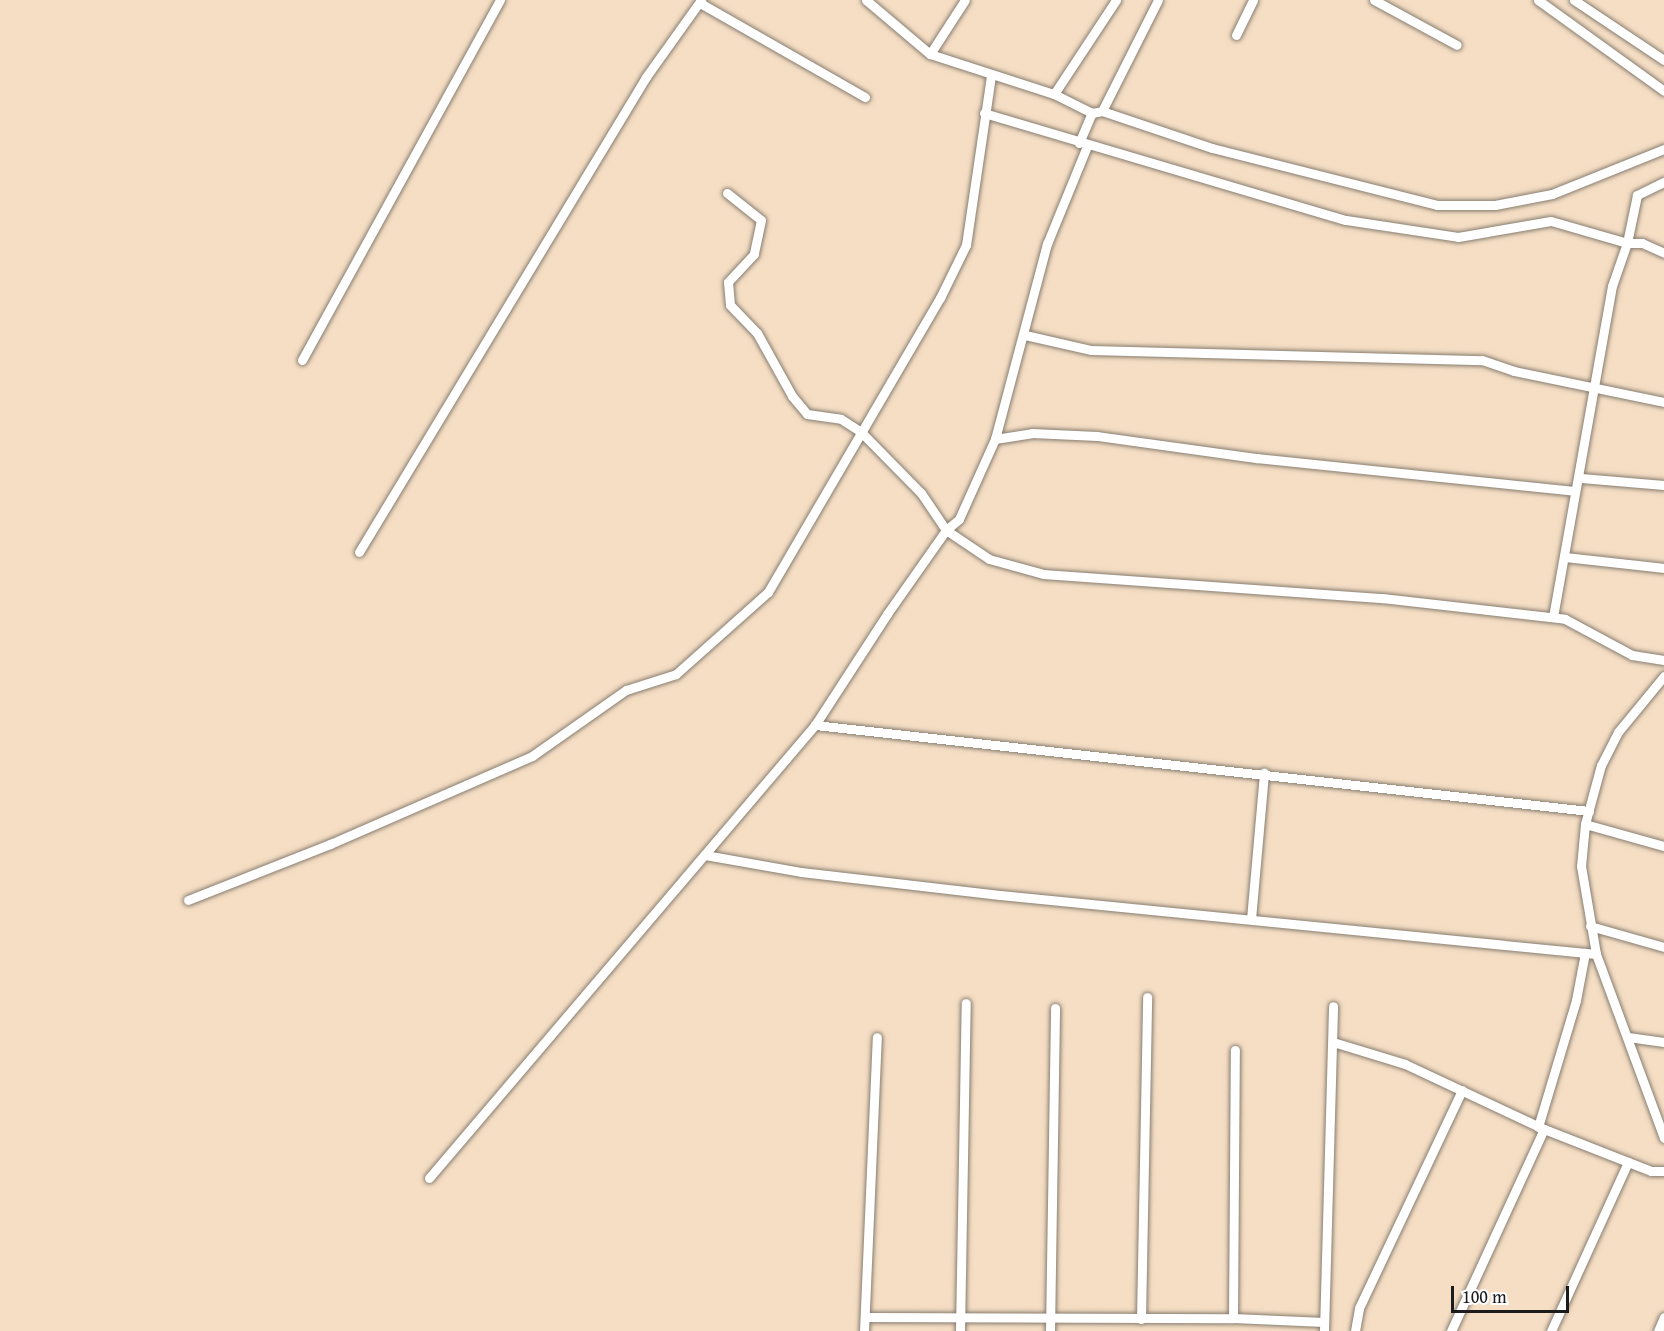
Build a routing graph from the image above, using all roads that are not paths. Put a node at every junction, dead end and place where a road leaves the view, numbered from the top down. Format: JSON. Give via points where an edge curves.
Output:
{"nodes":[{"id":1,"x":500,"y":0,"type":"edge"},
{"id":2,"x":866,"y":0,"type":"edge"},
{"id":3,"x":964,"y":0,"type":"edge"},
{"id":4,"x":1116,"y":0,"type":"edge"},
{"id":5,"x":1158,"y":0,"type":"edge"},
{"id":6,"x":1253,"y":0,"type":"edge"},
{"id":7,"x":1374,"y":0,"type":"edge"},
{"id":8,"x":1538,"y":0,"type":"edge"},
{"id":9,"x":1574,"y":0,"type":"edge"},
{"id":10,"x":701,"y":1,"type":"edge"},
{"id":11,"x":1236,"y":35,"type":"dead end"},
{"id":12,"x":1457,"y":45,"type":"dead end"},
{"id":13,"x":930,"y":54,"type":"junction"},
{"id":14,"x":1664,"y":60,"type":"edge"},
{"id":15,"x":991,"y":76,"type":"junction"},
{"id":16,"x":1664,"y":91,"type":"edge"},
{"id":17,"x":1054,"y":94,"type":"junction"},
{"id":18,"x":865,"y":97,"type":"dead end"},
{"id":19,"x":1102,"y":111,"type":"junction"},
{"id":20,"x":984,"y":113,"type":"junction"},
{"id":21,"x":1092,"y":113,"type":"junction"},
{"id":22,"x":1083,"y":145,"type":"junction"},
{"id":23,"x":1664,"y":149,"type":"edge"},
{"id":24,"x":1664,"y":182,"type":"edge"},
{"id":25,"x":727,"y":193,"type":"dead end"},
{"id":26,"x":1628,"y":243,"type":"junction"},
{"id":27,"x":1664,"y":253,"type":"edge"},
{"id":28,"x":1025,"y":335,"type":"junction"},
{"id":29,"x":302,"y":360,"type":"dead end"},
{"id":30,"x":1596,"y":390,"type":"junction"},
{"id":31,"x":1664,"y":402,"type":"edge"},
{"id":32,"x":861,"y":432,"type":"junction"},
{"id":33,"x":995,"y":439,"type":"junction"},
{"id":34,"x":1581,"y":477,"type":"junction"},
{"id":35,"x":1664,"y":485,"type":"edge"},
{"id":36,"x":1574,"y":491,"type":"junction"},
{"id":37,"x":946,"y":530,"type":"junction"},
{"id":38,"x":359,"y":552,"type":"dead end"},
{"id":39,"x":1565,"y":557,"type":"junction"},
{"id":40,"x":1664,"y":568,"type":"edge"},
{"id":41,"x":1553,"y":617,"type":"junction"},
{"id":42,"x":1664,"y":660,"type":"edge"},
{"id":43,"x":1664,"y":676,"type":"edge"},
{"id":44,"x":815,"y":725,"type":"junction"},
{"id":45,"x":1264,"y":773,"type":"junction"},
{"id":46,"x":1589,"y":811,"type":"junction"},
{"id":47,"x":1585,"y":824,"type":"junction"},
{"id":48,"x":1664,"y":846,"type":"edge"},
{"id":49,"x":705,"y":855,"type":"junction"},
{"id":50,"x":188,"y":900,"type":"dead end"},
{"id":51,"x":1251,"y":919,"type":"junction"},
{"id":52,"x":1590,"y":926,"type":"junction"},
{"id":53,"x":1664,"y":947,"type":"edge"},
{"id":54,"x":1586,"y":953,"type":"junction"},
{"id":55,"x":1596,"y":954,"type":"junction"},
{"id":56,"x":1147,"y":997,"type":"dead end"},
{"id":57,"x":966,"y":1003,"type":"dead end"},
{"id":58,"x":1333,"y":1006,"type":"dead end"},
{"id":59,"x":1055,"y":1008,"type":"dead end"},
{"id":60,"x":877,"y":1037,"type":"dead end"},
{"id":61,"x":1628,"y":1037,"type":"junction"},
{"id":62,"x":1333,"y":1042,"type":"junction"},
{"id":63,"x":1664,"y":1042,"type":"edge"},
{"id":64,"x":1235,"y":1050,"type":"dead end"},
{"id":65,"x":1462,"y":1090,"type":"junction"},
{"id":66,"x":1541,"y":1128,"type":"junction"},
{"id":67,"x":1664,"y":1138,"type":"edge"},
{"id":68,"x":1628,"y":1162,"type":"junction"},
{"id":69,"x":1664,"y":1171,"type":"edge"},
{"id":70,"x":429,"y":1178,"type":"dead end"},
{"id":71,"x":960,"y":1316,"type":"junction"},
{"id":72,"x":865,"y":1317,"type":"junction"},
{"id":73,"x":1664,"y":1317,"type":"edge"},
{"id":74,"x":1051,"y":1318,"type":"junction"},
{"id":75,"x":1141,"y":1318,"type":"junction"},
{"id":76,"x":1233,"y":1318,"type":"junction"},
{"id":77,"x":1324,"y":1327,"type":"edge"},
{"id":78,"x":864,"y":1331,"type":"edge"},
{"id":79,"x":960,"y":1331,"type":"edge"},
{"id":80,"x":1050,"y":1331,"type":"edge"},
{"id":81,"x":1355,"y":1331,"type":"edge"},
{"id":82,"x":1451,"y":1331,"type":"edge"},
{"id":83,"x":1551,"y":1331,"type":"edge"},
{"id":84,"x":1658,"y":1331,"type":"edge"}],
"edges":[{"from":1,"to":29,"type":"street"},
{"from":2,"to":13,"type":"street"},
{"from":3,"to":13,"type":"street"},
{"from":4,"to":17,"type":"street"},
{"from":5,"to":19,"type":"street"},
{"from":6,"to":11,"type":"street"},
{"from":7,"to":12,"type":"street"},
{"from":8,"to":16,"type":"street"},
{"from":9,"to":14,"type":"street"},
{"from":10,"to":18,"type":"street"},
{"from":10,"to":38,"type":"street","via":[[646,77]]},
{"from":13,"to":15,"type":"street"},
{"from":15,"to":17,"type":"street"},
{"from":15,"to":20,"type":"street"},
{"from":17,"to":21,"type":"street"},
{"from":19,"to":21,"type":"street"},
{"from":19,"to":23,"type":"street","via":[[1212,148],[1437,205],[1495,206],[1552,194]]},
{"from":20,"to":22,"type":"street"},
{"from":20,"to":32,"type":"street","via":[[966,245],[940,298]]},
{"from":21,"to":22,"type":"street"},
{"from":22,"to":26,"type":"street","via":[[1346,220],[1458,237],[1551,221]]},
{"from":22,"to":28,"type":"street","via":[[1047,244]]},
{"from":24,"to":26,"type":"street","via":[[1637,195]]},
{"from":25,"to":32,"type":"street","via":[[761,220],[754,254],[728,282],[730,305],[757,333],[792,396],[807,414],[841,419]]},
{"from":26,"to":27,"type":"street","via":[[1642,243]]},
{"from":26,"to":30,"type":"street","via":[[1612,286]]},
{"from":28,"to":30,"type":"street","via":[[1091,350],[1482,360]]},
{"from":28,"to":33,"type":"street"},
{"from":30,"to":31,"type":"street"},
{"from":30,"to":34,"type":"street"},
{"from":32,"to":37,"type":"street","via":[[921,493]]},
{"from":32,"to":50,"type":"street","via":[[768,592],[676,674],[626,690],[532,756],[321,848]]},
{"from":33,"to":36,"type":"street","via":[[1032,433],[1097,436],[1234,456]]},
{"from":33,"to":37,"type":"street","via":[[959,519]]},
{"from":34,"to":35,"type":"street"},
{"from":34,"to":36,"type":"street"},
{"from":36,"to":39,"type":"street"},
{"from":37,"to":41,"type":"street","via":[[989,559],[1044,574],[1382,598]]},
{"from":37,"to":44,"type":"street"},
{"from":39,"to":40,"type":"street"},
{"from":39,"to":41,"type":"street"},
{"from":41,"to":42,"type":"street","via":[[1565,619],[1632,655]]},
{"from":43,"to":46,"type":"street","via":[[1618,732],[1601,765]]},
{"from":44,"to":45,"type":"street"},
{"from":44,"to":49,"type":"street"},
{"from":45,"to":46,"type":"street"},
{"from":45,"to":51,"type":"street"},
{"from":46,"to":47,"type":"street"},
{"from":47,"to":48,"type":"street"},
{"from":47,"to":52,"type":"street","via":[[1581,866]]},
{"from":49,"to":51,"type":"street","via":[[801,872],[1000,896]]},
{"from":49,"to":70,"type":"street"},
{"from":51,"to":54,"type":"street"},
{"from":52,"to":53,"type":"street"},
{"from":52,"to":55,"type":"street"},
{"from":54,"to":55,"type":"street"},
{"from":54,"to":66,"type":"street"},
{"from":55,"to":61,"type":"street"},
{"from":56,"to":75,"type":"street"},
{"from":57,"to":71,"type":"street"},
{"from":58,"to":62,"type":"street"},
{"from":59,"to":74,"type":"street"},
{"from":60,"to":72,"type":"street"},
{"from":61,"to":63,"type":"street"},
{"from":61,"to":67,"type":"street"},
{"from":62,"to":65,"type":"street","via":[[1405,1064]]},
{"from":62,"to":77,"type":"street"},
{"from":64,"to":76,"type":"street"},
{"from":65,"to":66,"type":"street"},
{"from":65,"to":81,"type":"street","via":[[1359,1308]]},
{"from":66,"to":68,"type":"street"},
{"from":66,"to":82,"type":"street"},
{"from":68,"to":69,"type":"street"},
{"from":68,"to":83,"type":"street"},
{"from":71,"to":72,"type":"street"},
{"from":71,"to":74,"type":"street"},
{"from":71,"to":79,"type":"street"},
{"from":72,"to":78,"type":"street"},
{"from":73,"to":84,"type":"street"},
{"from":74,"to":75,"type":"street"},
{"from":74,"to":80,"type":"street"},
{"from":75,"to":76,"type":"street"},
{"from":76,"to":77,"type":"street"}]}
